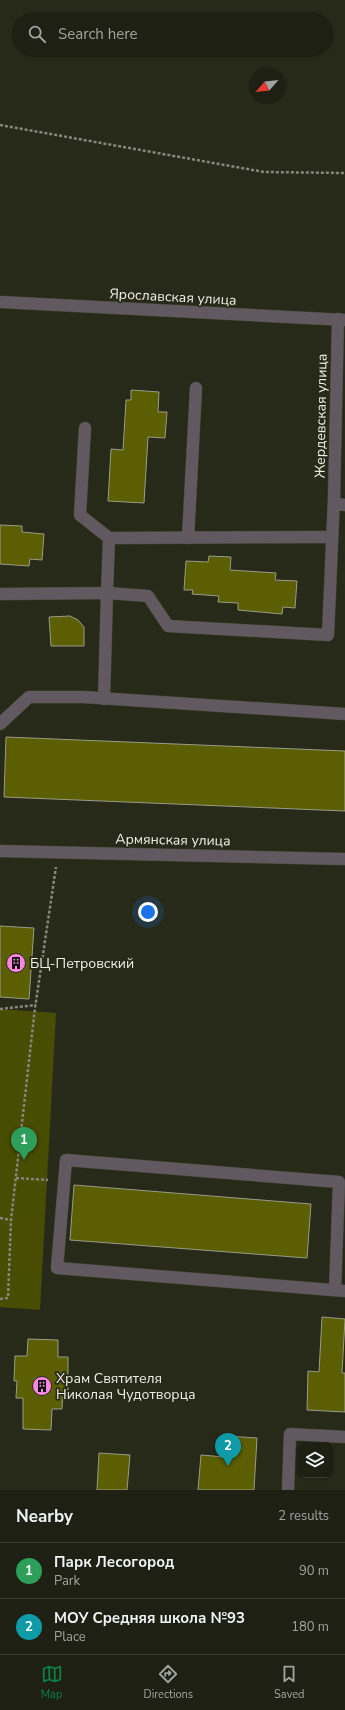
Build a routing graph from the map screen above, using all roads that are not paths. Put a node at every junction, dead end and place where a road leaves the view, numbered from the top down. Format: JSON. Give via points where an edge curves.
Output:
{"nodes":[{"id":1,"x":0,"y":302,"type":"edge"},
{"id":2,"x":341,"y":319,"type":"edge"},
{"id":3,"x":196,"y":388,"type":"dead end"},
{"id":4,"x":85,"y":428,"type":"dead end"},
{"id":5,"x":334,"y":498,"type":"junction"},
{"id":6,"x":345,"y":505,"type":"edge"},
{"id":7,"x":332,"y":537,"type":"junction"},
{"id":8,"x":109,"y":538,"type":"junction"},
{"id":9,"x":188,"y":538,"type":"junction"},
{"id":10,"x":107,"y":593,"type":"junction"},
{"id":11,"x":0,"y":594,"type":"edge"},
{"id":12,"x":104,"y":699,"type":"junction"},
{"id":13,"x":345,"y":714,"type":"edge"},
{"id":14,"x":0,"y":724,"type":"edge"},
{"id":15,"x":0,"y":851,"type":"edge"},
{"id":16,"x":345,"y":859,"type":"edge"},
{"id":17,"x":340,"y":1290,"type":"edge"},
{"id":18,"x":345,"y":1436,"type":"edge"},
{"id":19,"x":288,"y":1490,"type":"edge"}],
"edges":[{"from":1,"to":2,"type":"street","name":"Ярославская улица"},
{"from":2,"to":5,"type":"street","name":"Жердевская улица"},
{"from":3,"to":9,"type":"street"},
{"from":4,"to":8,"type":"street","via":[[80,514]]},
{"from":5,"to":6,"type":"street","name":"Жердевская улица","via":[[336,504]]},
{"from":5,"to":7,"type":"street"},
{"from":7,"to":9,"type":"street"},
{"from":7,"to":10,"type":"street","via":[[328,636],[168,626],[148,596]]},
{"from":8,"to":9,"type":"street"},
{"from":8,"to":10,"type":"street"},
{"from":10,"to":11,"type":"street"},
{"from":10,"to":12,"type":"street"},
{"from":12,"to":13,"type":"street"},
{"from":12,"to":14,"type":"street","via":[[29,697]]},
{"from":15,"to":16,"type":"street","name":"Армянская улица"},
{"from":17,"to":17,"type":"street","via":[[339,1182],[66,1160],[57,1268]]},
{"from":18,"to":19,"type":"street","via":[[290,1434]]}]}
